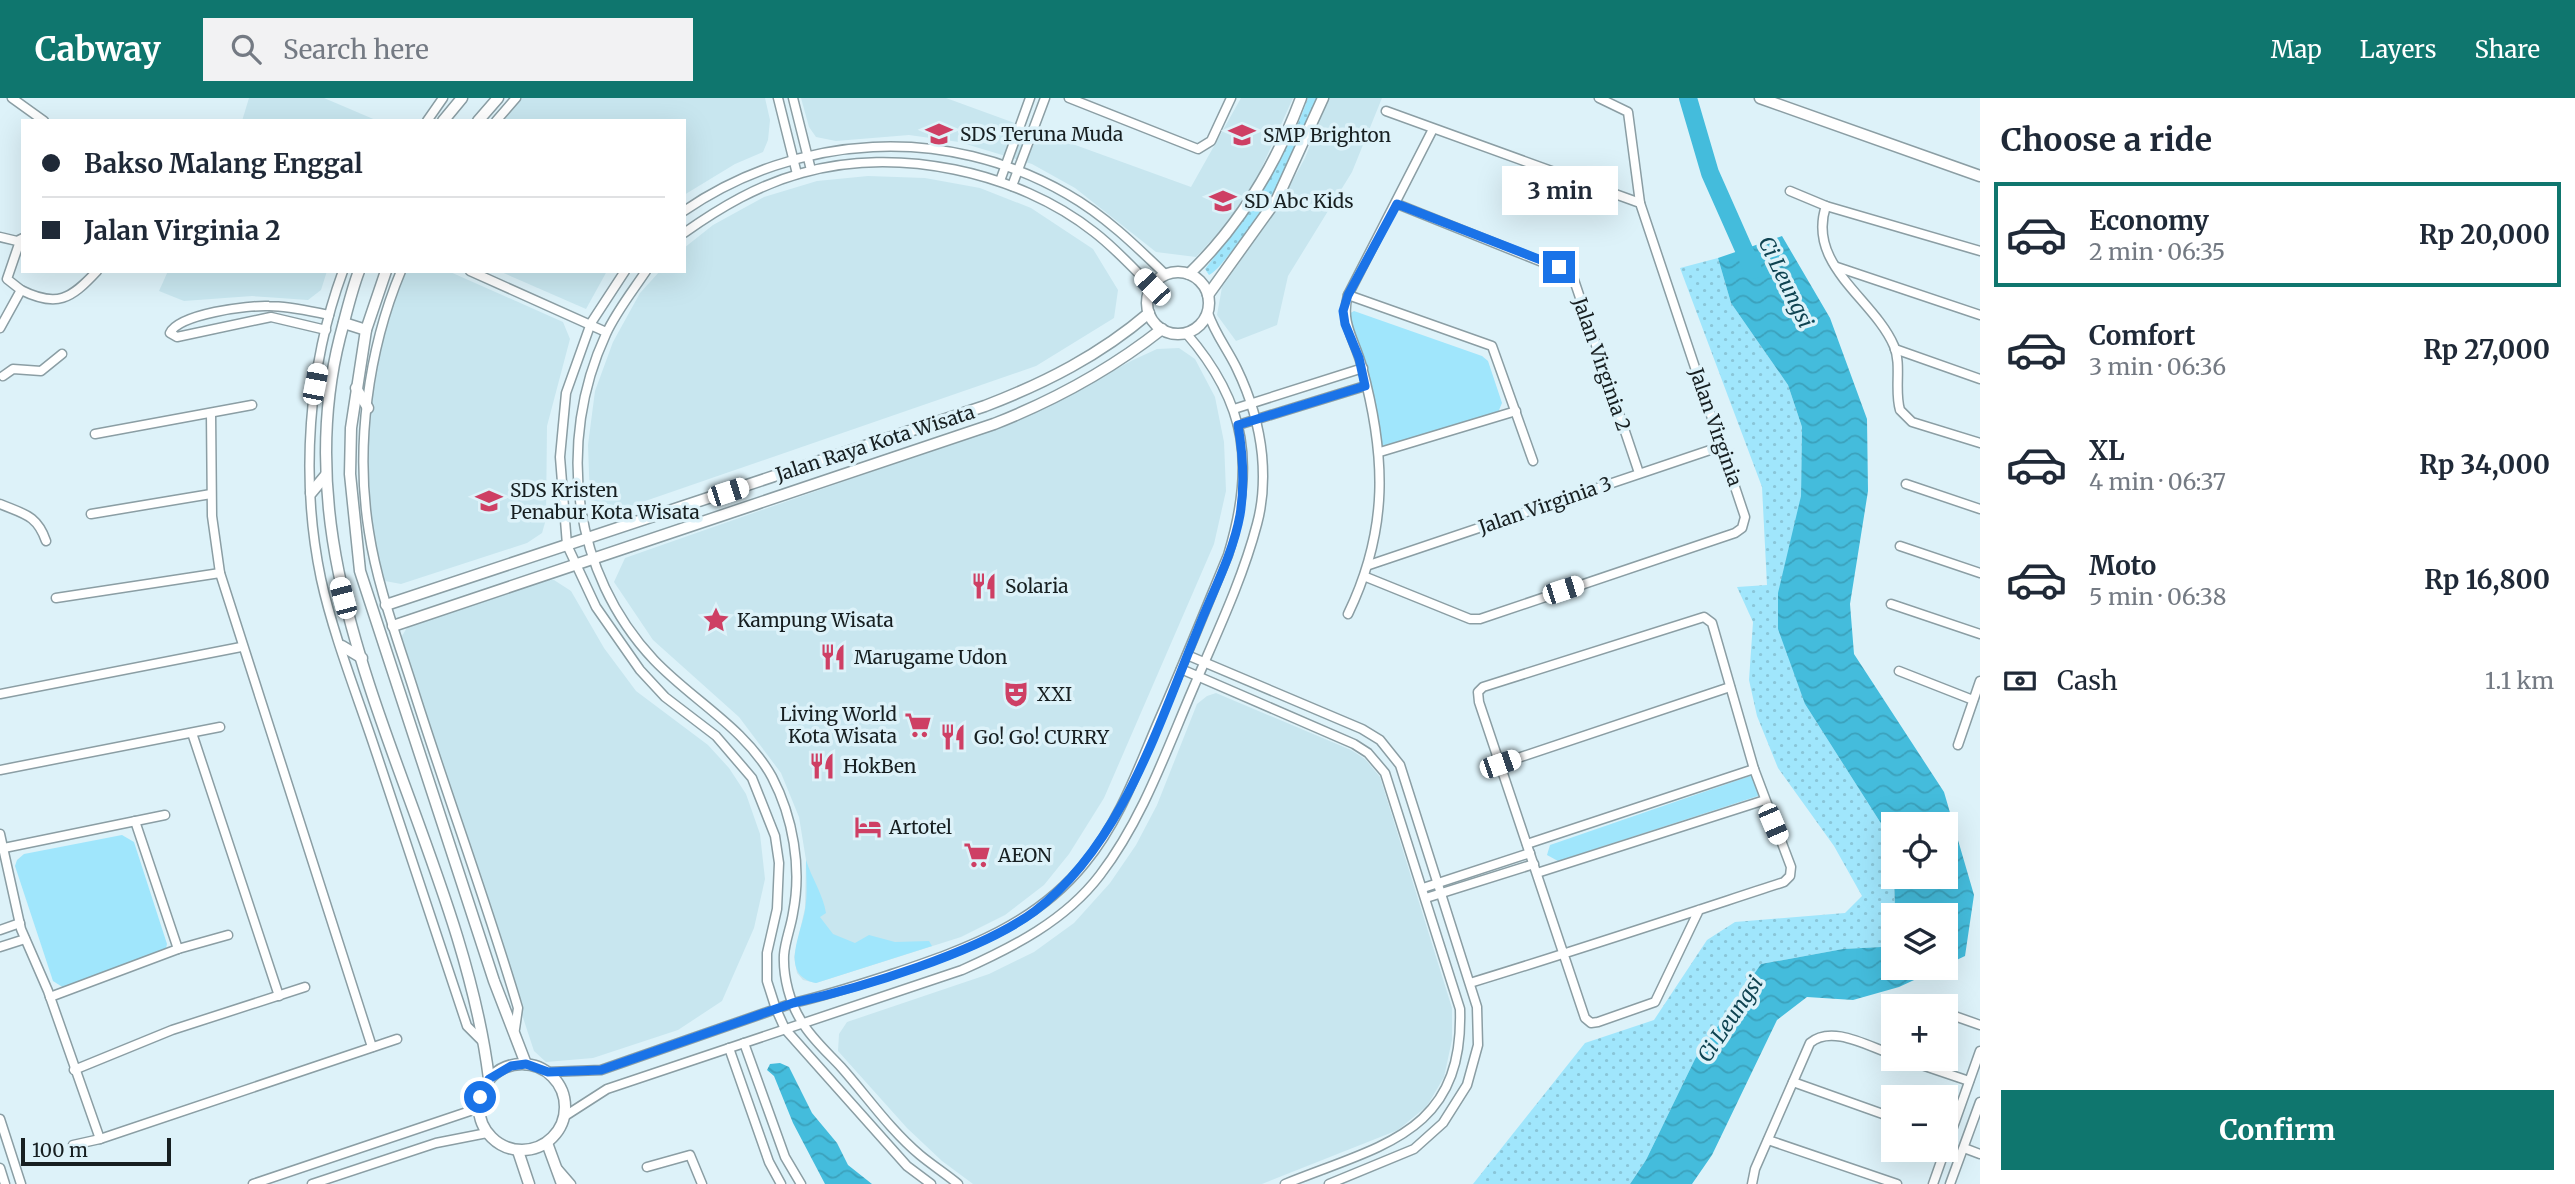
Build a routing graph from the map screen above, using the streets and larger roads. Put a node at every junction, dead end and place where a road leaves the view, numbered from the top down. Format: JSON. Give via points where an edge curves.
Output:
{"nodes":[{"id":1,"x":12,"y":98,"type":"edge"},
{"id":2,"x":443,"y":98,"type":"edge"},
{"id":3,"x":462,"y":98,"type":"edge"},
{"id":4,"x":498,"y":98,"type":"edge"},
{"id":5,"x":516,"y":98,"type":"edge"},
{"id":6,"x":778,"y":98,"type":"edge"},
{"id":7,"x":793,"y":98,"type":"edge"},
{"id":8,"x":1030,"y":98,"type":"edge"},
{"id":9,"x":1045,"y":98,"type":"edge"},
{"id":10,"x":1069,"y":98,"type":"edge"},
{"id":11,"x":1231,"y":98,"type":"edge"},
{"id":12,"x":1301,"y":98,"type":"edge"},
{"id":13,"x":1323,"y":98,"type":"edge"},
{"id":14,"x":1599,"y":98,"type":"edge"},
{"id":15,"x":1763,"y":99,"type":"edge"},
{"id":16,"x":1386,"y":111,"type":"dead end"},
{"id":17,"x":41,"y":119,"type":"edge"},
{"id":18,"x":428,"y":119,"type":"edge"},
{"id":19,"x":445,"y":119,"type":"edge"},
{"id":20,"x":480,"y":119,"type":"edge"},
{"id":21,"x":498,"y":119,"type":"edge"},
{"id":22,"x":1433,"y":129,"type":"junction"},
{"id":23,"x":806,"y":154,"type":"junction"},
{"id":24,"x":793,"y":158,"type":"junction"},
{"id":25,"x":1007,"y":165,"type":"junction"},
{"id":26,"x":1018,"y":169,"type":"junction"},
{"id":27,"x":811,"y":170,"type":"junction"},
{"id":28,"x":797,"y":174,"type":"junction"},
{"id":29,"x":1980,"y":176,"type":"edge"},
{"id":30,"x":1000,"y":181,"type":"junction"},
{"id":31,"x":1012,"y":186,"type":"junction"},
{"id":32,"x":1790,"y":191,"type":"dead end"},
{"id":33,"x":1640,"y":203,"type":"junction"},
{"id":34,"x":1397,"y":204,"type":"junction"},
{"id":35,"x":1826,"y":206,"type":"junction"},
{"id":36,"x":686,"y":210,"type":"edge"},
{"id":37,"x":686,"y":232,"type":"edge"},
{"id":38,"x":0,"y":237,"type":"edge"},
{"id":39,"x":21,"y":240,"type":"edge"},
{"id":40,"x":1980,"y":251,"type":"edge"},
{"id":41,"x":1835,"y":267,"type":"junction"},
{"id":42,"x":95,"y":273,"type":"edge"},
{"id":43,"x":342,"y":273,"type":"edge"},
{"id":44,"x":358,"y":273,"type":"edge"},
{"id":45,"x":385,"y":273,"type":"edge"},
{"id":46,"x":400,"y":273,"type":"edge"},
{"id":47,"x":475,"y":273,"type":"edge"},
{"id":48,"x":624,"y":273,"type":"edge"},
{"id":49,"x":645,"y":273,"type":"edge"},
{"id":50,"x":1189,"y":274,"type":"junction"},
{"id":51,"x":1166,"y":275,"type":"junction"},
{"id":52,"x":1152,"y":287,"type":"junction"},
{"id":53,"x":20,"y":290,"type":"junction"},
{"id":54,"x":1208,"y":295,"type":"junction"},
{"id":55,"x":1348,"y":295,"type":"junction"},
{"id":56,"x":1149,"y":313,"type":"junction"},
{"id":57,"x":1208,"y":313,"type":"junction"},
{"id":58,"x":329,"y":315,"type":"junction"},
{"id":59,"x":1980,"y":315,"type":"edge"},
{"id":60,"x":344,"y":323,"type":"junction"},
{"id":61,"x":591,"y":323,"type":"junction"},
{"id":62,"x":0,"y":328,"type":"edge"},
{"id":63,"x":1162,"y":329,"type":"junction"},
{"id":64,"x":326,"y":330,"type":"junction"},
{"id":65,"x":366,"y":330,"type":"junction"},
{"id":66,"x":607,"y":332,"type":"junction"},
{"id":67,"x":1186,"y":333,"type":"junction"},
{"id":68,"x":1895,"y":349,"type":"junction"},
{"id":69,"x":62,"y":354,"type":"dead end"},
{"id":70,"x":1363,"y":368,"type":"junction"},
{"id":71,"x":1,"y":378,"type":"edge"},
{"id":72,"x":1980,"y":379,"type":"edge"},
{"id":73,"x":1365,"y":386,"type":"junction"},
{"id":74,"x":356,"y":388,"type":"junction"},
{"id":75,"x":1251,"y":403,"type":"junction"},
{"id":76,"x":252,"y":405,"type":"dead end"},
{"id":77,"x":368,"y":408,"type":"junction"},
{"id":78,"x":1234,"y":410,"type":"junction"},
{"id":79,"x":1516,"y":411,"type":"junction"},
{"id":80,"x":211,"y":413,"type":"junction"},
{"id":81,"x":1256,"y":420,"type":"junction"},
{"id":82,"x":1238,"y":425,"type":"junction"},
{"id":83,"x":95,"y":434,"type":"dead end"},
{"id":84,"x":894,"y":436,"type":"junction"},
{"id":85,"x":1980,"y":443,"type":"edge"},
{"id":86,"x":1722,"y":446,"type":"junction"},
{"id":87,"x":1380,"y":452,"type":"junction"},
{"id":88,"x":901,"y":455,"type":"junction"},
{"id":89,"x":1533,"y":461,"type":"dead end"},
{"id":90,"x":1639,"y":473,"type":"junction"},
{"id":91,"x":326,"y":475,"type":"junction"},
{"id":92,"x":1906,"y":484,"type":"dead end"},
{"id":93,"x":311,"y":493,"type":"junction"},
{"id":94,"x":211,"y":494,"type":"junction"},
{"id":95,"x":0,"y":505,"type":"edge"},
{"id":96,"x":1980,"y":509,"type":"edge"},
{"id":97,"x":91,"y":514,"type":"dead end"},
{"id":98,"x":587,"y":539,"type":"junction"},
{"id":99,"x":46,"y":541,"type":"dead end"},
{"id":100,"x":567,"y":545,"type":"junction"},
{"id":101,"x":1900,"y":546,"type":"dead end"},
{"id":102,"x":593,"y":557,"type":"junction"},
{"id":103,"x":574,"y":564,"type":"junction"},
{"id":104,"x":1369,"y":565,"type":"junction"},
{"id":105,"x":220,"y":573,"type":"junction"},
{"id":106,"x":1980,"y":573,"type":"edge"},
{"id":107,"x":1366,"y":577,"type":"junction"},
{"id":108,"x":56,"y":598,"type":"dead end"},
{"id":109,"x":1891,"y":604,"type":"dead end"},
{"id":110,"x":386,"y":605,"type":"junction"},
{"id":111,"x":1348,"y":614,"type":"dead end"},
{"id":112,"x":393,"y":626,"type":"junction"},
{"id":113,"x":1980,"y":634,"type":"edge"},
{"id":114,"x":342,"y":646,"type":"junction"},
{"id":115,"x":241,"y":647,"type":"junction"},
{"id":116,"x":1187,"y":655,"type":"junction"},
{"id":117,"x":362,"y":658,"type":"junction"},
{"id":118,"x":1205,"y":662,"type":"junction"},
{"id":119,"x":1181,"y":669,"type":"junction"},
{"id":120,"x":1899,"y":671,"type":"dead end"},
{"id":121,"x":1199,"y":676,"type":"junction"},
{"id":122,"x":1980,"y":681,"type":"edge"},
{"id":123,"x":1730,"y":687,"type":"junction"},
{"id":124,"x":0,"y":694,"type":"edge"},
{"id":125,"x":1973,"y":700,"type":"junction"},
{"id":126,"x":220,"y":727,"type":"dead end"},
{"id":127,"x":191,"y":733,"type":"junction"},
{"id":128,"x":1958,"y":745,"type":"dead end"},
{"id":129,"x":1500,"y":764,"type":"junction"},
{"id":130,"x":1754,"y":769,"type":"junction"},
{"id":131,"x":0,"y":770,"type":"edge"},
{"id":132,"x":1765,"y":800,"type":"junction"},
{"id":133,"x":165,"y":815,"type":"dead end"},
{"id":134,"x":135,"y":821,"type":"junction"},
{"id":135,"x":0,"y":834,"type":"edge"},
{"id":136,"x":1527,"y":844,"type":"junction"},
{"id":137,"x":5,"y":848,"type":"junction"},
{"id":138,"x":1530,"y":853,"type":"junction"},
{"id":139,"x":1535,"y":869,"type":"junction"},
{"id":140,"x":1438,"y":883,"type":"junction"},
{"id":141,"x":1423,"y":888,"type":"junction"},
{"id":142,"x":1442,"y":893,"type":"junction"},
{"id":143,"x":1426,"y":898,"type":"junction"},
{"id":144,"x":1699,"y":910,"type":"junction"},
{"id":145,"x":20,"y":923,"type":"junction"},
{"id":146,"x":0,"y":930,"type":"edge"},
{"id":147,"x":228,"y":935,"type":"dead end"},
{"id":148,"x":24,"y":939,"type":"junction"},
{"id":149,"x":0,"y":947,"type":"edge"},
{"id":150,"x":178,"y":949,"type":"junction"},
{"id":151,"x":1564,"y":954,"type":"junction"},
{"id":152,"x":1470,"y":983,"type":"junction"},
{"id":153,"x":305,"y":987,"type":"dead end"},
{"id":154,"x":279,"y":996,"type":"junction"},
{"id":155,"x":50,"y":997,"type":"junction"},
{"id":156,"x":793,"y":1003,"type":"junction"},
{"id":157,"x":776,"y":1009,"type":"junction"},
{"id":158,"x":1958,"y":1018,"type":"edge"},
{"id":159,"x":802,"y":1023,"type":"junction"},
{"id":160,"x":1980,"y":1026,"type":"edge"},
{"id":161,"x":515,"y":1029,"type":"junction"},
{"id":162,"x":785,"y":1029,"type":"junction"},
{"id":163,"x":397,"y":1039,"type":"dead end"},
{"id":164,"x":484,"y":1043,"type":"junction"},
{"id":165,"x":744,"y":1043,"type":"junction"},
{"id":166,"x":372,"y":1047,"type":"junction"},
{"id":167,"x":729,"y":1048,"type":"junction"},
{"id":168,"x":1881,"y":1051,"type":"edge"},
{"id":169,"x":1980,"y":1051,"type":"edge"},
{"id":170,"x":526,"y":1064,"type":"junction"},
{"id":171,"x":74,"y":1070,"type":"junction"},
{"id":172,"x":1940,"y":1071,"type":"edge"},
{"id":173,"x":548,"y":1072,"type":"junction"},
{"id":174,"x":489,"y":1079,"type":"junction"},
{"id":175,"x":1969,"y":1081,"type":"junction"},
{"id":176,"x":1793,"y":1082,"type":"junction"},
{"id":177,"x":1980,"y":1102,"type":"edge"},
{"id":178,"x":479,"y":1108,"type":"junction"},
{"id":179,"x":1958,"y":1112,"type":"edge"},
{"id":180,"x":1881,"y":1113,"type":"edge"},
{"id":181,"x":565,"y":1116,"type":"junction"},
{"id":182,"x":0,"y":1119,"type":"edge"},
{"id":183,"x":487,"y":1133,"type":"junction"},
{"id":184,"x":100,"y":1139,"type":"junction"},
{"id":185,"x":1768,"y":1140,"type":"junction"},
{"id":186,"x":547,"y":1143,"type":"junction"},
{"id":187,"x":73,"y":1145,"type":"dead end"},
{"id":188,"x":1964,"y":1148,"type":"junction"},
{"id":189,"x":518,"y":1151,"type":"junction"},
{"id":190,"x":1980,"y":1154,"type":"edge"},
{"id":191,"x":1941,"y":1162,"type":"edge"},
{"id":192,"x":556,"y":1166,"type":"junction"},
{"id":193,"x":647,"y":1167,"type":"dead end"},
{"id":194,"x":0,"y":1168,"type":"edge"},
{"id":195,"x":5,"y":1184,"type":"edge"},
{"id":196,"x":21,"y":1184,"type":"edge"},
{"id":197,"x":253,"y":1184,"type":"edge"},
{"id":198,"x":312,"y":1184,"type":"edge"},
{"id":199,"x":529,"y":1184,"type":"edge"},
{"id":200,"x":562,"y":1184,"type":"edge"},
{"id":201,"x":571,"y":1184,"type":"edge"},
{"id":202,"x":702,"y":1184,"type":"edge"},
{"id":203,"x":781,"y":1184,"type":"edge"},
{"id":204,"x":801,"y":1184,"type":"edge"},
{"id":205,"x":931,"y":1184,"type":"edge"},
{"id":206,"x":958,"y":1184,"type":"edge"},
{"id":207,"x":1285,"y":1184,"type":"edge"},
{"id":208,"x":1329,"y":1184,"type":"edge"},
{"id":209,"x":1752,"y":1184,"type":"edge"},
{"id":210,"x":1897,"y":1184,"type":"edge"},
{"id":211,"x":1933,"y":1184,"type":"edge"},
{"id":212,"x":1950,"y":1184,"type":"edge"}],
"edges":[{"from":1,"to":17,"type":"street"},
{"from":2,"to":18,"type":"street"},
{"from":3,"to":19,"type":"street"},
{"from":4,"to":20,"type":"street"},
{"from":5,"to":21,"type":"street"},
{"from":6,"to":24,"type":"street"},
{"from":7,"to":23,"type":"street"},
{"from":8,"to":25,"type":"street"},
{"from":9,"to":26,"type":"street"},
{"from":10,"to":11,"type":"street","via":[[1198,149],[1211,141]]},
{"from":12,"to":50,"type":"street","via":[[1259,188],[1214,250]]},
{"from":13,"to":54,"type":"street","via":[[1277,198]]},
{"from":14,"to":33,"type":"street","name":"Jalan Virginia","via":[[1628,112]]},
{"from":15,"to":29,"type":"street"},
{"from":16,"to":22,"type":"street"},
{"from":22,"to":33,"type":"street"},
{"from":22,"to":34,"type":"street"},
{"from":23,"to":24,"type":"street"},
{"from":23,"to":25,"type":"street","via":[[904,147],[940,149]]},
{"from":23,"to":27,"type":"street"},
{"from":24,"to":28,"type":"street"},
{"from":24,"to":36,"type":"street","via":[[727,183]]},
{"from":25,"to":26,"type":"street"},
{"from":25,"to":30,"type":"street"},
{"from":26,"to":31,"type":"street"},
{"from":26,"to":51,"type":"street","via":[[1101,216]]},
{"from":27,"to":28,"type":"street"},
{"from":27,"to":30,"type":"street","via":[[904,164]]},
{"from":28,"to":37,"type":"street","via":[[744,195]]},
{"from":30,"to":31,"type":"street"},
{"from":31,"to":52,"type":"street","via":[[1093,231]]},
{"from":32,"to":35,"type":"street"},
{"from":33,"to":86,"type":"street","name":"Jalan Virginia"},
{"from":34,"to":55,"type":"street"},
{"from":34,"to":90,"type":"street","name":"Jalan Virginia 2","via":[[1572,274]]},
{"from":35,"to":40,"type":"street"},
{"from":35,"to":41,"type":"street","via":[[1822,233]]},
{"from":38,"to":39,"type":"street"},
{"from":39,"to":53,"type":"street","via":[[7,279]]},
{"from":41,"to":59,"type":"street"},
{"from":41,"to":68,"type":"street"},
{"from":42,"to":53,"type":"street","via":[[76,293],[57,300]]},
{"from":43,"to":58,"type":"street"},
{"from":44,"to":60,"type":"street"},
{"from":45,"to":65,"type":"street"},
{"from":46,"to":77,"type":"street","via":[[383,324]]},
{"from":47,"to":61,"type":"street"},
{"from":48,"to":61,"type":"street"},
{"from":49,"to":66,"type":"street"},
{"from":50,"to":51,"type":"street"},
{"from":50,"to":54,"type":"street","via":[[1205,286]]},
{"from":51,"to":52,"type":"street"},
{"from":52,"to":56,"type":"street"},
{"from":53,"to":62,"type":"street"},
{"from":54,"to":57,"type":"street"},
{"from":55,"to":70,"type":"street","via":[[1345,324]]},
{"from":55,"to":79,"type":"street","via":[[1492,346]]},
{"from":56,"to":63,"type":"street"},
{"from":56,"to":84,"type":"street","name":"Jalan Raya Kota Wisata","via":[[1121,337],[1039,385]]},
{"from":57,"to":67,"type":"street"},
{"from":57,"to":75,"type":"street"},
{"from":58,"to":64,"type":"street"},
{"from":58,"to":64,"type":"street","via":[[259,306],[203,316],[177,324],[170,333],[177,337],[271,317]]},
{"from":60,"to":65,"type":"street"},
{"from":60,"to":91,"type":"street","via":[[330,387]]},
{"from":61,"to":66,"type":"street"},
{"from":61,"to":100,"type":"street","via":[[562,418],[560,457]]},
{"from":63,"to":67,"type":"street"},
{"from":63,"to":88,"type":"street","name":"Jalan Raya Kota Wisata","via":[[1099,374],[1046,404]]},
{"from":64,"to":93,"type":"street","via":[[314,397]]},
{"from":65,"to":74,"type":"street"},
{"from":66,"to":98,"type":"street","via":[[583,397],[577,434],[577,483]]},
{"from":67,"to":78,"type":"street","via":[[1220,374]]},
{"from":68,"to":72,"type":"street"},
{"from":68,"to":85,"type":"street","via":[[1898,404],[1904,415],[1912,422]]},
{"from":69,"to":71,"type":"street","via":[[41,371],[13,369]]},
{"from":70,"to":73,"type":"street"},
{"from":70,"to":75,"type":"street"},
{"from":73,"to":81,"type":"street"},
{"from":73,"to":87,"type":"street"},
{"from":74,"to":77,"type":"street"},
{"from":74,"to":161,"type":"street","via":[[350,474],[360,571],[489,968]]},
{"from":75,"to":78,"type":"street"},
{"from":75,"to":81,"type":"street"},
{"from":76,"to":80,"type":"street"},
{"from":77,"to":110,"type":"street","via":[[367,510]]},
{"from":78,"to":82,"type":"street"},
{"from":79,"to":87,"type":"street"},
{"from":79,"to":89,"type":"street"},
{"from":80,"to":83,"type":"street"},
{"from":80,"to":94,"type":"street"},
{"from":81,"to":82,"type":"street"},
{"from":81,"to":118,"type":"street","via":[[1262,466],[1258,521]]},
{"from":82,"to":116,"type":"street","via":[[1243,455],[1239,518]]},
{"from":84,"to":88,"type":"street"},
{"from":84,"to":98,"type":"street","name":"Jalan Raya Kota Wisata"},
{"from":86,"to":90,"type":"street","name":"Jalan Virginia 3"},
{"from":86,"to":107,"type":"street","name":"Jalan Virginia","via":[[1745,517],[1735,533],[1475,619]]},
{"from":87,"to":104,"type":"street","via":[[1379,505]]},
{"from":88,"to":102,"type":"street","name":"Jalan Raya Kota Wisata"},
{"from":90,"to":104,"type":"street","name":"Jalan Virginia 3"},
{"from":91,"to":93,"type":"street"},
{"from":91,"to":117,"type":"street","via":[[337,577]]},
{"from":92,"to":96,"type":"street"},
{"from":93,"to":114,"type":"street","via":[[321,579]]},
{"from":94,"to":97,"type":"street"},
{"from":94,"to":105,"type":"street"},
{"from":95,"to":99,"type":"street","via":[[33,518]]},
{"from":98,"to":100,"type":"street","name":"Jalan Raya Kota Wisata"},
{"from":98,"to":102,"type":"street"},
{"from":100,"to":103,"type":"street"},
{"from":100,"to":110,"type":"street","name":"Jalan Raya Kota Wisata"},
{"from":101,"to":106,"type":"street"},
{"from":102,"to":103,"type":"street","name":"Jalan Raya Kota Wisata"},
{"from":102,"to":156,"type":"street","via":[[628,632],[677,684],[742,737],[771,776],[792,832],[796,862],[794,912],[784,954]]},
{"from":103,"to":112,"type":"street"},
{"from":103,"to":157,"type":"street","via":[[596,607],[640,670],[733,753],[765,806],[779,863],[777,909],[767,953],[767,981]]},
{"from":104,"to":107,"type":"street"},
{"from":105,"to":108,"type":"street"},
{"from":105,"to":115,"type":"street"},
{"from":107,"to":111,"type":"street"},
{"from":109,"to":113,"type":"street"},
{"from":110,"to":112,"type":"street"},
{"from":112,"to":161,"type":"street","via":[[518,1008]]},
{"from":114,"to":117,"type":"street"},
{"from":114,"to":164,"type":"street","via":[[467,1026]]},
{"from":115,"to":124,"type":"street"},
{"from":115,"to":166,"type":"street"},
{"from":116,"to":118,"type":"street"},
{"from":116,"to":119,"type":"street"},
{"from":117,"to":164,"type":"street","via":[[443,898]]},
{"from":118,"to":121,"type":"street"},
{"from":118,"to":140,"type":"street","via":[[1380,740],[1400,765]]},
{"from":119,"to":121,"type":"street"},
{"from":119,"to":156,"type":"street","via":[[1118,814],[1085,863],[1035,911],[956,952]]},
{"from":120,"to":125,"type":"street"},
{"from":121,"to":141,"type":"street","via":[[1368,753],[1385,773]]},
{"from":121,"to":159,"type":"street","via":[[1134,823],[1099,876],[1074,902],[1012,947],[962,970]]},
{"from":122,"to":125,"type":"street"},
{"from":123,"to":129,"type":"street"},
{"from":123,"to":129,"type":"street","via":[[1712,623],[1704,617],[1496,683],[1478,692]]},
{"from":123,"to":130,"type":"street"},
{"from":125,"to":128,"type":"street"},
{"from":126,"to":127,"type":"street"},
{"from":127,"to":131,"type":"street"},
{"from":127,"to":154,"type":"street"},
{"from":129,"to":136,"type":"street"},
{"from":130,"to":132,"type":"street"},
{"from":130,"to":136,"type":"street"},
{"from":132,"to":139,"type":"street"},
{"from":132,"to":144,"type":"street","via":[[1791,867],[1790,876],[1784,882]]},
{"from":133,"to":134,"type":"street"},
{"from":134,"to":137,"type":"street"},
{"from":134,"to":150,"type":"street"},
{"from":135,"to":137,"type":"street"},
{"from":136,"to":138,"type":"street"},
{"from":137,"to":145,"type":"street"},
{"from":138,"to":139,"type":"street"},
{"from":138,"to":140,"type":"street"},
{"from":139,"to":142,"type":"street"},
{"from":139,"to":151,"type":"street"},
{"from":140,"to":141,"type":"street"},
{"from":140,"to":142,"type":"street"},
{"from":141,"to":143,"type":"street"},
{"from":142,"to":143,"type":"street"},
{"from":142,"to":152,"type":"street"},
{"from":143,"to":207,"type":"street","via":[[1460,1009],[1461,1044],[1452,1079],[1431,1112],[1405,1135]]},
{"from":144,"to":151,"type":"street"},
{"from":144,"to":151,"type":"street","via":[[1655,1002],[1611,1018],[1591,1023],[1585,1018]]},
{"from":145,"to":146,"type":"street"},
{"from":145,"to":148,"type":"street"},
{"from":147,"to":150,"type":"street"},
{"from":148,"to":149,"type":"street"},
{"from":148,"to":155,"type":"street"},
{"from":150,"to":155,"type":"street"},
{"from":151,"to":152,"type":"street"},
{"from":152,"to":208,"type":"street","via":[[1477,1007],[1478,1045],[1467,1085],[1443,1123],[1414,1149]]},
{"from":153,"to":154,"type":"street"},
{"from":154,"to":171,"type":"street","via":[[172,1030]]},
{"from":155,"to":171,"type":"street"},
{"from":156,"to":157,"type":"street"},
{"from":156,"to":159,"type":"street"},
{"from":157,"to":162,"type":"street"},
{"from":157,"to":173,"type":"street","via":[[601,1070]]},
{"from":158,"to":160,"type":"street"},
{"from":159,"to":162,"type":"street"},
{"from":159,"to":206,"type":"street","via":[[918,1154]]},
{"from":161,"to":170,"type":"street"},
{"from":162,"to":165,"type":"street"},
{"from":162,"to":205,"type":"street","via":[[907,1166]]},
{"from":163,"to":166,"type":"street"},
{"from":164,"to":174,"type":"street"},
{"from":165,"to":167,"type":"street"},
{"from":165,"to":204,"type":"street","via":[[785,1157]]},
{"from":166,"to":184,"type":"street"},
{"from":167,"to":181,"type":"street","via":[[607,1089]]},
{"from":167,"to":203,"type":"street"},
{"from":168,"to":176,"type":"street","via":[[1823,1035],[1810,1043]]},
{"from":169,"to":175,"type":"street"},
{"from":170,"to":173,"type":"street"},
{"from":170,"to":174,"type":"street","via":[[511,1066]]},
{"from":171,"to":184,"type":"street"},
{"from":172,"to":175,"type":"street"},
{"from":173,"to":181,"type":"street","via":[[563,1092]]},
{"from":174,"to":178,"type":"street"},
{"from":175,"to":179,"type":"street"},
{"from":176,"to":180,"type":"street"},
{"from":176,"to":185,"type":"street"},
{"from":177,"to":188,"type":"street"},
{"from":178,"to":183,"type":"street"},
{"from":178,"to":197,"type":"street"},
{"from":181,"to":186,"type":"street"},
{"from":182,"to":196,"type":"street"},
{"from":183,"to":189,"type":"street","via":[[503,1147]]},
{"from":183,"to":198,"type":"street","via":[[436,1143]]},
{"from":184,"to":187,"type":"street"},
{"from":185,"to":209,"type":"street"},
{"from":185,"to":210,"type":"street"},
{"from":186,"to":189,"type":"street"},
{"from":186,"to":192,"type":"street"},
{"from":188,"to":190,"type":"street"},
{"from":188,"to":212,"type":"street"},
{"from":189,"to":199,"type":"street"},
{"from":191,"to":211,"type":"street"},
{"from":192,"to":200,"type":"street"},
{"from":192,"to":201,"type":"street"},
{"from":193,"to":202,"type":"street","via":[[690,1155]]},
{"from":194,"to":195,"type":"street"}]}
